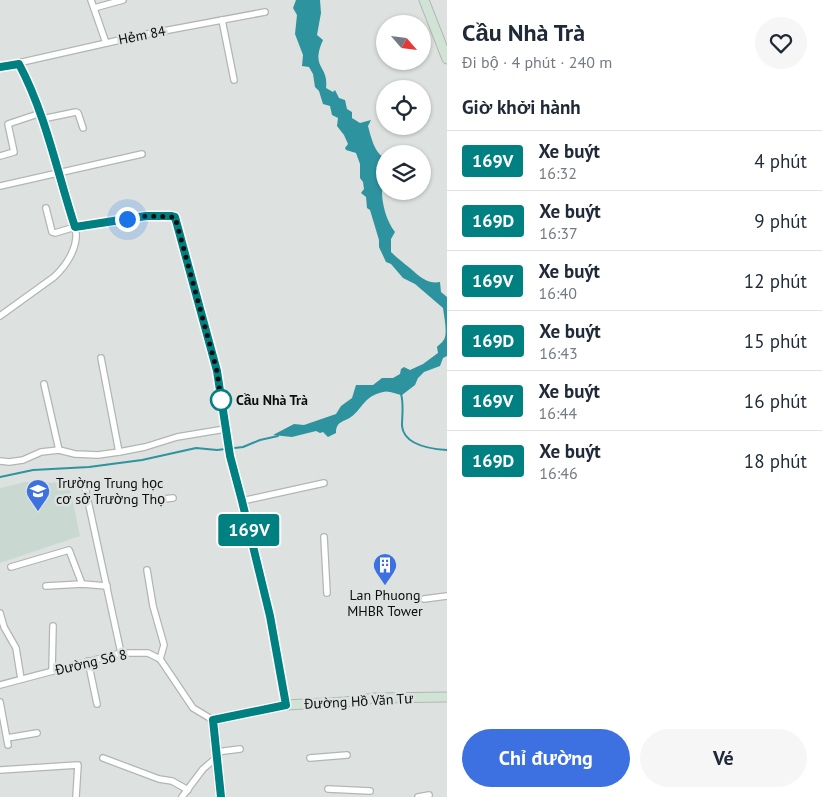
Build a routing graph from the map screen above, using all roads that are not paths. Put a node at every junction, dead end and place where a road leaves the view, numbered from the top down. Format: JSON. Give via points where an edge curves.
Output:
{"nodes":[{"id":1,"x":91,"y":0,"type":"edge"},
{"id":2,"x":123,"y":0,"type":"edge"},
{"id":3,"x":424,"y":0,"type":"edge"},
{"id":4,"x":94,"y":8,"type":"junction"},
{"id":5,"x":265,"y":12,"type":"dead end"},
{"id":6,"x":222,"y":20,"type":"junction"},
{"id":7,"x":106,"y":43,"type":"junction"},
{"id":8,"x":447,"y":59,"type":"edge"},
{"id":9,"x":19,"y":64,"type":"junction"},
{"id":10,"x":0,"y":67,"type":"edge"},
{"id":11,"x":234,"y":80,"type":"dead end"},
{"id":12,"x":42,"y":116,"type":"junction"},
{"id":13,"x":83,"y":128,"type":"dead end"},
{"id":14,"x":142,"y":154,"type":"dead end"},
{"id":15,"x":0,"y":156,"type":"edge"},
{"id":16,"x":59,"y":173,"type":"junction"},
{"id":17,"x":0,"y":186,"type":"edge"},
{"id":18,"x":46,"y":208,"type":"dead end"},
{"id":19,"x":75,"y":227,"type":"junction"},
{"id":20,"x":0,"y":316,"type":"edge"},
{"id":21,"x":101,"y":358,"type":"dead end"},
{"id":22,"x":44,"y":384,"type":"dead end"},
{"id":23,"x":225,"y":430,"type":"junction"},
{"id":24,"x":59,"y":450,"type":"junction"},
{"id":25,"x":119,"y":452,"type":"junction"},
{"id":26,"x":0,"y":461,"type":"edge"},
{"id":27,"x":324,"y":483,"type":"dead end"},
{"id":28,"x":85,"y":486,"type":"dead end"},
{"id":29,"x":173,"y":498,"type":"dead end"},
{"id":30,"x":154,"y":500,"type":"dead end"},
{"id":31,"x":242,"y":501,"type":"junction"},
{"id":32,"x":324,"y":537,"type":"dead end"},
{"id":33,"x":11,"y":567,"type":"dead end"},
{"id":34,"x":146,"y":570,"type":"dead end"},
{"id":35,"x":82,"y":584,"type":"junction"},
{"id":36,"x":46,"y":586,"type":"dead end"},
{"id":37,"x":107,"y":586,"type":"junction"},
{"id":38,"x":327,"y":593,"type":"dead end"},
{"id":39,"x":447,"y":596,"type":"edge"},
{"id":40,"x":424,"y":599,"type":"dead end"},
{"id":41,"x":0,"y":613,"type":"edge"},
{"id":42,"x":53,"y":626,"type":"dead end"},
{"id":43,"x":121,"y":652,"type":"junction"},
{"id":44,"x":160,"y":659,"type":"junction"},
{"id":45,"x":88,"y":661,"type":"junction"},
{"id":46,"x":52,"y":671,"type":"junction"},
{"id":47,"x":21,"y":679,"type":"junction"},
{"id":48,"x":0,"y":685,"type":"edge"},
{"id":49,"x":447,"y":697,"type":"edge"},
{"id":50,"x":0,"y":702,"type":"edge"},
{"id":51,"x":97,"y":704,"type":"dead end"},
{"id":52,"x":286,"y":705,"type":"junction"},
{"id":53,"x":213,"y":720,"type":"junction"},
{"id":54,"x":37,"y":733,"type":"dead end"},
{"id":55,"x":7,"y":738,"type":"junction"},
{"id":56,"x":8,"y":745,"type":"dead end"},
{"id":57,"x":240,"y":750,"type":"dead end"},
{"id":58,"x":216,"y":754,"type":"junction"},
{"id":59,"x":347,"y":755,"type":"dead end"},
{"id":60,"x":103,"y":758,"type":"dead end"},
{"id":61,"x":310,"y":758,"type":"dead end"},
{"id":62,"x":0,"y":770,"type":"edge"},
{"id":63,"x":188,"y":790,"type":"junction"},
{"id":64,"x":328,"y":790,"type":"dead end"},
{"id":65,"x":370,"y":791,"type":"dead end"},
{"id":66,"x":429,"y":795,"type":"dead end"},
{"id":67,"x":76,"y":797,"type":"edge"},
{"id":68,"x":182,"y":797,"type":"edge"},
{"id":69,"x":221,"y":797,"type":"edge"},
{"id":70,"x":418,"y":797,"type":"edge"}],
"edges":[{"from":1,"to":4,"type":"street"},
{"from":2,"to":4,"type":"street"},
{"from":3,"to":8,"type":"street"},
{"from":4,"to":7,"type":"street"},
{"from":5,"to":6,"type":"street","name":"Hẻm 84"},
{"from":6,"to":7,"type":"street","name":"Hẻm 84"},
{"from":6,"to":11,"type":"street"},
{"from":7,"to":9,"type":"street","name":"Hẻm 84"},
{"from":9,"to":10,"type":"street","name":"Hẻm 84"},
{"from":9,"to":12,"type":"street"},
{"from":12,"to":13,"type":"street","via":[[76,112]]},
{"from":12,"to":15,"type":"street","via":[[8,124],[14,152]]},
{"from":12,"to":16,"type":"street"},
{"from":14,"to":16,"type":"street"},
{"from":16,"to":17,"type":"street"},
{"from":16,"to":19,"type":"street"},
{"from":18,"to":19,"type":"street","via":[[52,232]]},
{"from":19,"to":20,"type":"street","via":[[72,253],[62,270]]},
{"from":19,"to":23,"type":"street","via":[[146,216],[175,217],[217,371]]},
{"from":21,"to":25,"type":"street"},
{"from":22,"to":24,"type":"street"},
{"from":23,"to":25,"type":"street","via":[[177,437]]},
{"from":23,"to":31,"type":"street"},
{"from":24,"to":25,"type":"street","via":[[98,455]]},
{"from":24,"to":26,"type":"street","via":[[41,452],[23,460]]},
{"from":27,"to":31,"type":"street"},
{"from":28,"to":37,"type":"street"},
{"from":29,"to":30,"type":"street"},
{"from":31,"to":52,"type":"street","via":[[270,616]]},
{"from":32,"to":38,"type":"street"},
{"from":33,"to":35,"type":"street","via":[[69,550]]},
{"from":34,"to":44,"type":"street","via":[[164,645]]},
{"from":35,"to":36,"type":"street"},
{"from":35,"to":37,"type":"street"},
{"from":37,"to":43,"type":"street"},
{"from":39,"to":40,"type":"street"},
{"from":41,"to":47,"type":"street","via":[[16,648]]},
{"from":42,"to":46,"type":"street"},
{"from":43,"to":44,"type":"street","name":"Đường Số 8","via":[[148,653]]},
{"from":43,"to":45,"type":"street","name":"Đường Số 8"},
{"from":44,"to":53,"type":"street","via":[[193,708]]},
{"from":45,"to":46,"type":"street","name":"Đường Số 8"},
{"from":45,"to":51,"type":"street"},
{"from":46,"to":47,"type":"street","name":"Đường Số 8"},
{"from":47,"to":48,"type":"street","name":"Đường Số 8"},
{"from":49,"to":52,"type":"street","name":"Đường Hồ Văn Tư","via":[[375,698]]},
{"from":50,"to":55,"type":"street"},
{"from":52,"to":53,"type":"street","name":"Đường Hồ Văn Tư"},
{"from":53,"to":58,"type":"street"},
{"from":54,"to":55,"type":"street"},
{"from":55,"to":56,"type":"street"},
{"from":57,"to":58,"type":"street"},
{"from":58,"to":63,"type":"street"},
{"from":58,"to":69,"type":"street"},
{"from":59,"to":61,"type":"street"},
{"from":60,"to":63,"type":"street","via":[[172,781]]},
{"from":62,"to":67,"type":"street","via":[[78,765]]},
{"from":63,"to":68,"type":"street"},
{"from":64,"to":65,"type":"street"},
{"from":66,"to":70,"type":"street"}]}
